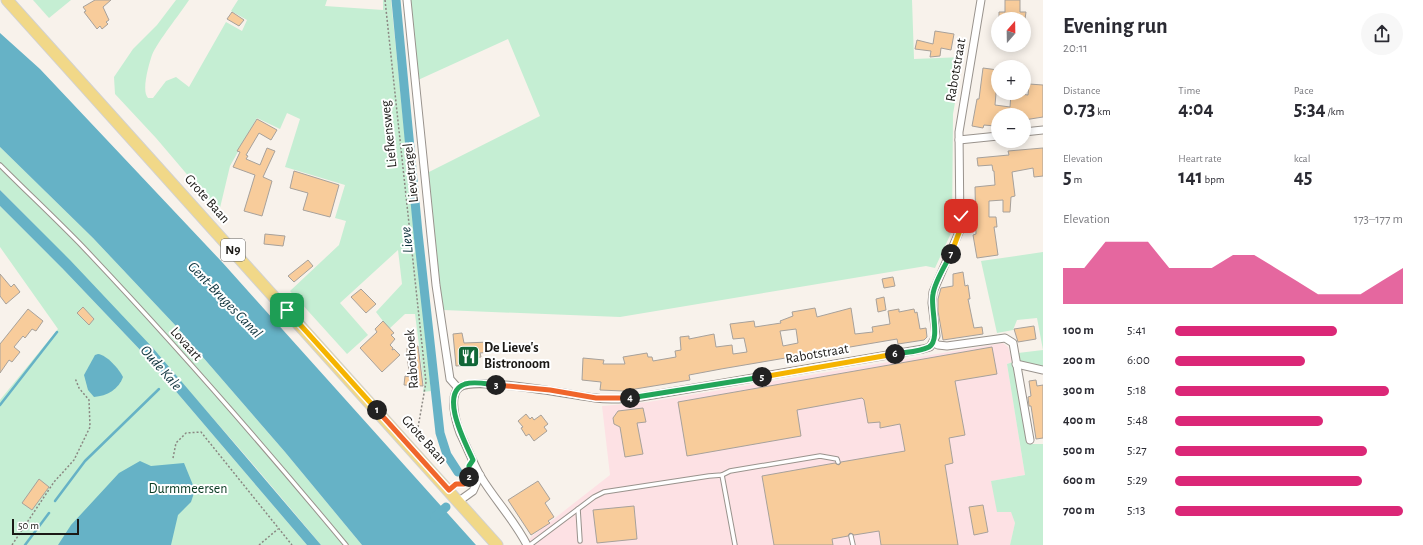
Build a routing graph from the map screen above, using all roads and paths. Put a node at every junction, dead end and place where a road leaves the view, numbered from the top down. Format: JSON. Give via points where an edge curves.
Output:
{"nodes":[{"id":1,"x":7,"y":0,"type":"edge"},
{"id":2,"x":385,"y":0,"type":"edge"},
{"id":3,"x":407,"y":0,"type":"edge"},
{"id":4,"x":981,"y":0,"type":"edge"},
{"id":5,"x":1043,"y":130,"type":"edge"},
{"id":6,"x":1031,"y":131,"type":"edge"},
{"id":7,"x":991,"y":137,"type":"edge"},
{"id":8,"x":959,"y":140,"type":"junction"},
{"id":9,"x":0,"y":165,"type":"edge"},
{"id":10,"x":419,"y":314,"type":"joint"},
{"id":11,"x":934,"y":343,"type":"junction"},
{"id":12,"x":1016,"y":364,"type":"junction"},
{"id":13,"x":1043,"y":370,"type":"edge"},
{"id":14,"x":75,"y":378,"type":"dead end"},
{"id":15,"x":458,"y":388,"type":"junction"},
{"id":16,"x":1030,"y":440,"type":"dead end"},
{"id":17,"x":413,"y":449,"type":"junction"},
{"id":18,"x":173,"y":458,"type":"dead end"},
{"id":19,"x":473,"y":460,"type":"junction"},
{"id":20,"x":838,"y":462,"type":"dead end"},
{"id":21,"x":480,"y":475,"type":"junction"},
{"id":22,"x":722,"y":475,"type":"junction"},
{"id":23,"x":449,"y":490,"type":"junction"},
{"id":24,"x":459,"y":502,"type":"junction"},
{"id":25,"x":578,"y":509,"type":"junction"},
{"id":26,"x":278,"y":529,"type":"junction"},
{"id":27,"x":851,"y":536,"type":"dead end"},
{"id":28,"x":580,"y":541,"type":"dead end"},
{"id":29,"x":12,"y":545,"type":"edge"},
{"id":30,"x":259,"y":545,"type":"edge"},
{"id":31,"x":292,"y":545,"type":"edge"},
{"id":32,"x":346,"y":545,"type":"edge"},
{"id":33,"x":497,"y":545,"type":"edge"},
{"id":34,"x":527,"y":545,"type":"edge"},
{"id":35,"x":530,"y":545,"type":"edge"},
{"id":36,"x":734,"y":545,"type":"edge"},
{"id":37,"x":853,"y":545,"type":"edge"}],
"edges":[{"from":1,"to":17,"type":"main road","name":"Grote Baan","number":"N9"},
{"from":2,"to":10,"type":"path","name":"Liefkensweg"},
{"from":3,"to":15,"type":"street","name":"Lievetragel","via":[[436,286],[450,379]]},
{"from":4,"to":8,"type":"street","name":"Rabotstraat"},
{"from":5,"to":6,"type":"street"},
{"from":7,"to":8,"type":"street"},
{"from":8,"to":11,"type":"street","name":"Rabotstraat","via":[[960,230],[933,292],[936,336]]},
{"from":9,"to":32,"type":"lane","name":"Lovaart","via":[[83,248],[169,341],[275,460]]},
{"from":10,"to":17,"type":"path","name":"Rabothoek","via":[[426,382]]},
{"from":11,"to":12,"type":"street","via":[[947,346],[1005,338],[1013,343]]},
{"from":11,"to":15,"type":"street","name":"Rabotstraat","via":[[923,349],[620,399],[474,383]]},
{"from":12,"to":13,"type":"street"},
{"from":12,"to":16,"type":"street"},
{"from":14,"to":29,"type":"path","via":[[89,400],[90,426],[74,460],[54,482]]},
{"from":15,"to":19,"type":"street","via":[[454,399],[458,425]]},
{"from":17,"to":23,"type":"main road","name":"Grote Baan","number":"N9"},
{"from":18,"to":26,"type":"path","via":[[176,444],[186,433],[200,432]]},
{"from":19,"to":21,"type":"street"},
{"from":19,"to":23,"type":"path","via":[[469,466],[467,482],[456,484]]},
{"from":20,"to":22,"type":"lane","via":[[837,459],[820,456]]},
{"from":21,"to":24,"type":"street","via":[[473,491]]},
{"from":21,"to":34,"type":"street"},
{"from":22,"to":25,"type":"lane","via":[[604,492]]},
{"from":22,"to":36,"type":"lane"},
{"from":23,"to":24,"type":"main road","number":"N9"},
{"from":24,"to":33,"type":"main road","number":"N9"},
{"from":25,"to":28,"type":"lane"},
{"from":25,"to":35,"type":"lane"},
{"from":26,"to":30,"type":"path"},
{"from":26,"to":31,"type":"path"},
{"from":27,"to":37,"type":"lane"}]}
